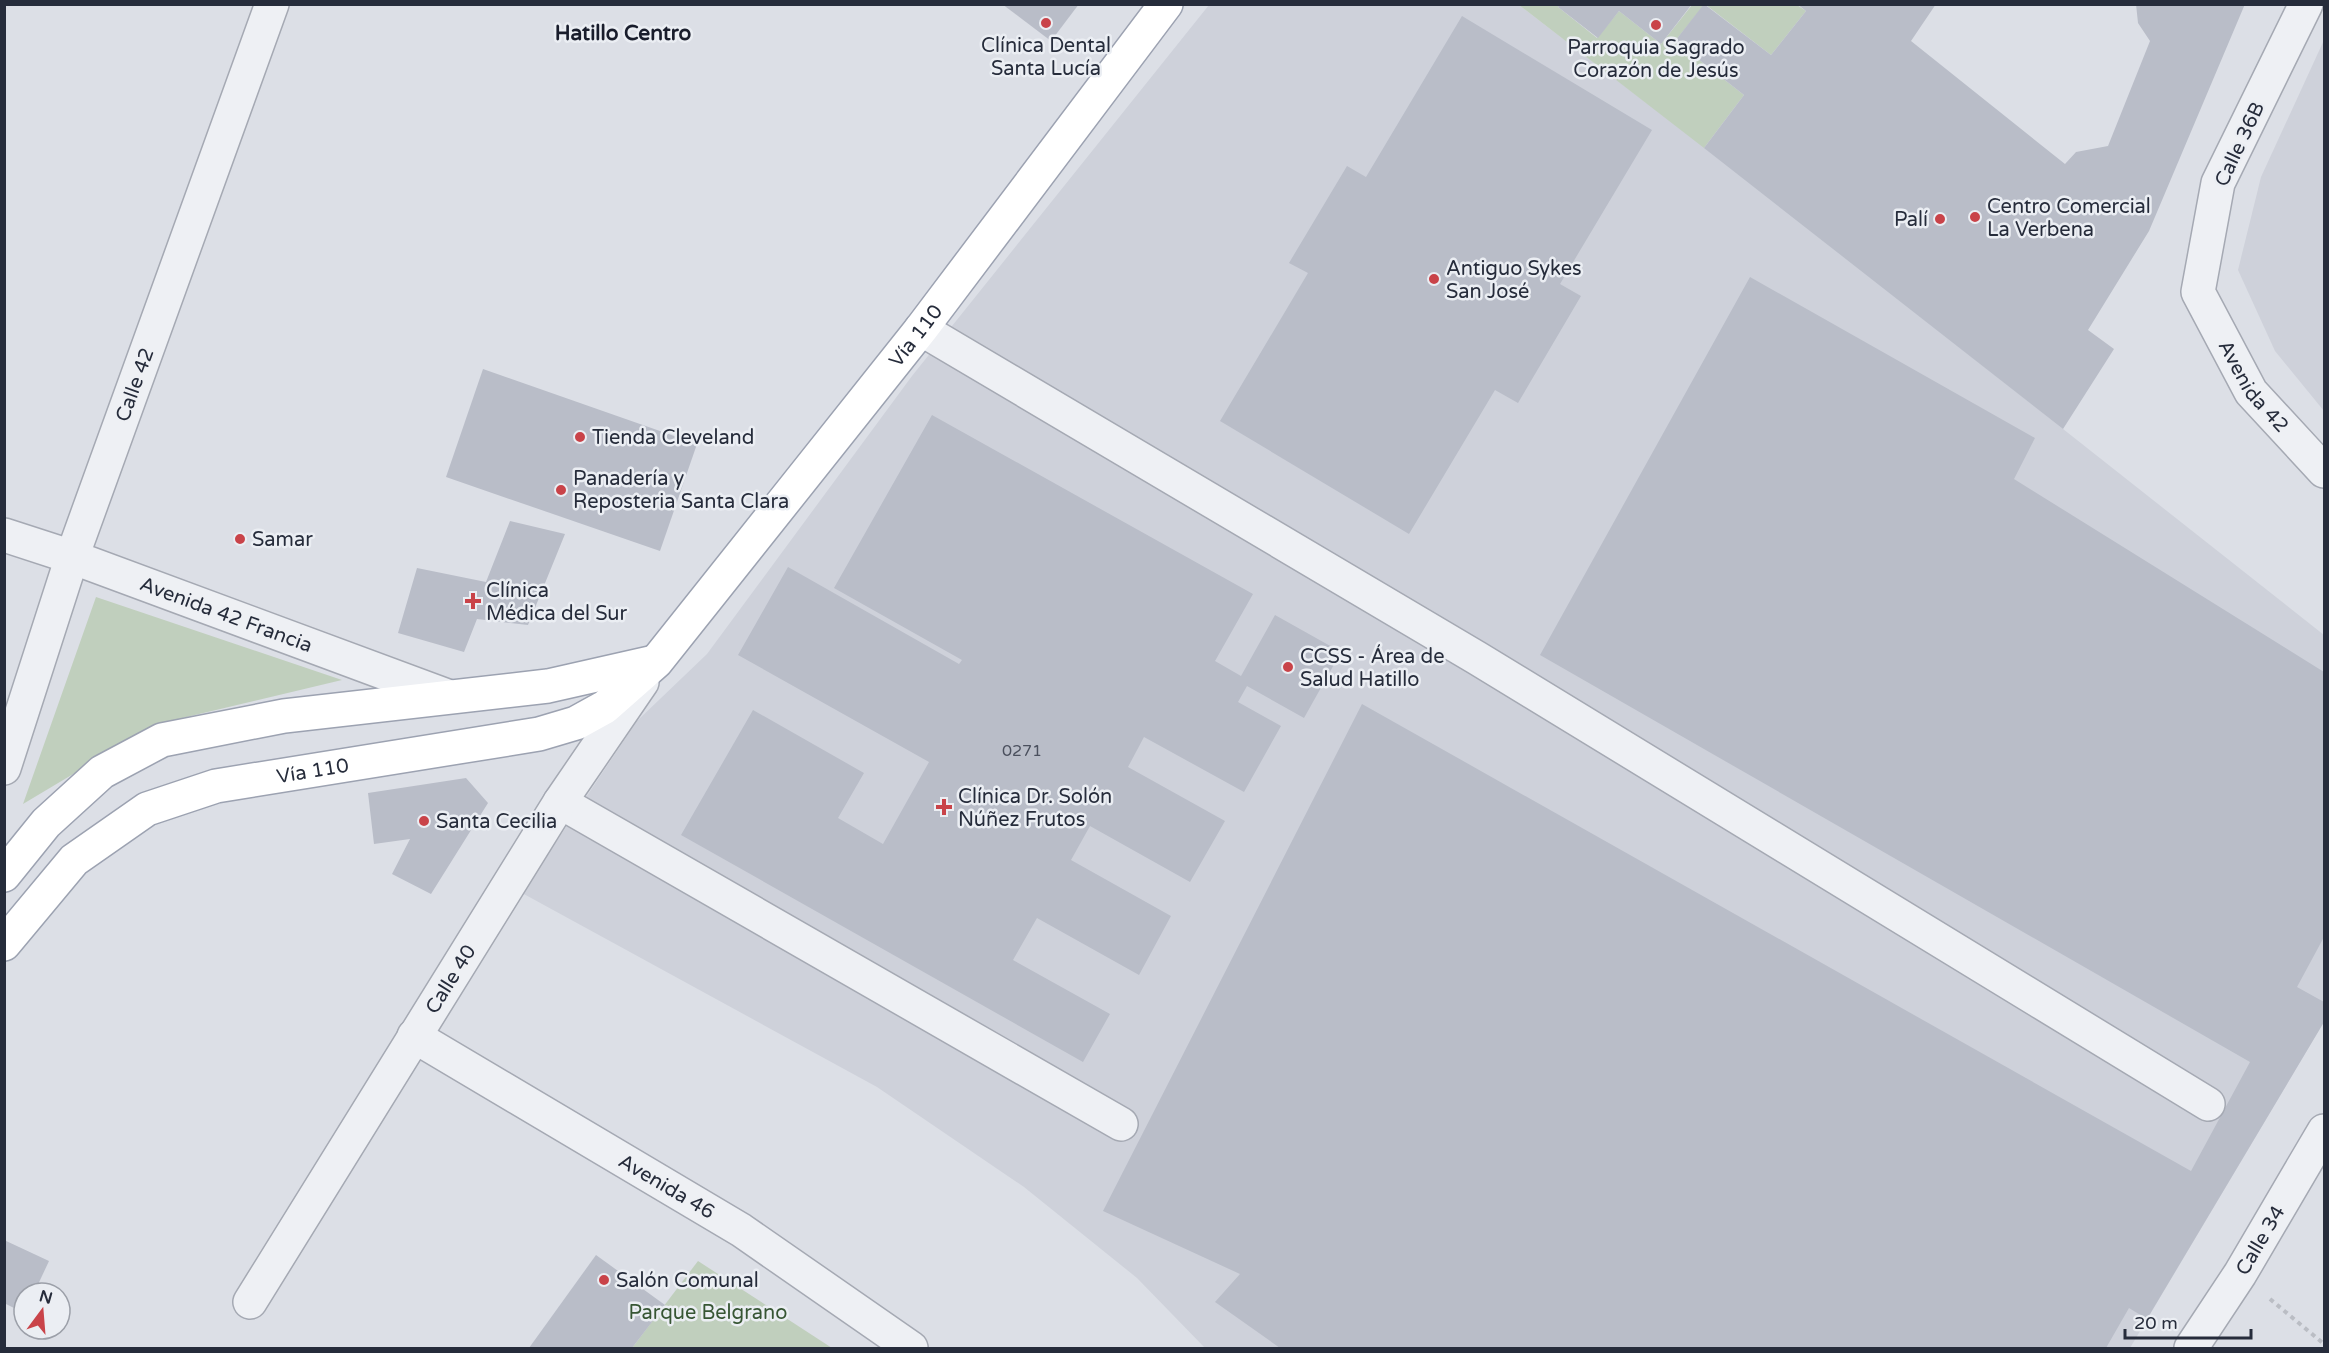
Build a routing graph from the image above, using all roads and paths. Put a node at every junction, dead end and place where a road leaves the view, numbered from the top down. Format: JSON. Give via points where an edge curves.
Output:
{"nodes":[{"id":1,"x":272,"y":4,"type":"edge"},
{"id":2,"x":1166,"y":4,"type":"edge"},
{"id":3,"x":2306,"y":4,"type":"edge"},
{"id":4,"x":2198,"y":292,"type":"joint"},
{"id":5,"x":921,"y":329,"type":"junction"},
{"id":6,"x":2325,"y":471,"type":"edge"},
{"id":7,"x":4,"y":535,"type":"edge"},
{"id":8,"x":72,"y":557,"type":"junction"},
{"id":9,"x":656,"y":662,"type":"junction"},
{"id":10,"x":447,"y":696,"type":"junction"},
{"id":11,"x":4,"y":768,"type":"edge"},
{"id":12,"x":560,"y":802,"type":"junction"},
{"id":13,"x":4,"y":875,"type":"edge"},
{"id":14,"x":4,"y":944,"type":"edge"},
{"id":15,"x":414,"y":1036,"type":"junction"},
{"id":16,"x":2208,"y":1104,"type":"dead end"},
{"id":17,"x":1121,"y":1124,"type":"dead end"},
{"id":18,"x":2325,"y":1131,"type":"edge"},
{"id":19,"x":2240,"y":1274,"type":"junction"},
{"id":20,"x":250,"y":1302,"type":"dead end"},
{"id":21,"x":2325,"y":1344,"type":"edge"},
{"id":22,"x":911,"y":1348,"type":"edge"},
{"id":23,"x":2192,"y":1348,"type":"edge"}],
"edges":[{"from":1,"to":8,"type":"street","name":"Calle 42"},
{"from":2,"to":5,"type":"main road","name":"Vía 110"},
{"from":3,"to":4,"type":"street","name":"Calle 36B","via":[[2218,183]]},
{"from":4,"to":6,"type":"street","name":"Avenida 42","via":[[2251,392]]},
{"from":5,"to":9,"type":"main road","name":"Vía 110"},
{"from":5,"to":16,"type":"street","via":[[1467,652]]},
{"from":7,"to":8,"type":"street","name":"Avenida 42 Francia"},
{"from":8,"to":10,"type":"street","name":"Avenida 42 Francia"},
{"from":8,"to":11,"type":"street","name":"Calle 42"},
{"from":9,"to":10,"type":"main road","via":[[548,686]]},
{"from":9,"to":12,"type":"street","name":"Calle 40"},
{"from":9,"to":14,"type":"main road","name":"Vía 110","via":[[605,707],[576,723],[539,734],[216,786],[147,809],[74,860]]},
{"from":10,"to":13,"type":"main road","via":[[284,716],[162,740],[102,772],[46,823]]},
{"from":12,"to":15,"type":"street","name":"Calle 40"},
{"from":12,"to":17,"type":"street"},
{"from":15,"to":20,"type":"street","name":"Calle 40"},
{"from":15,"to":22,"type":"street","name":"Avenida 46","via":[[741,1230]]},
{"from":18,"to":19,"type":"street","name":"Calle 34"},
{"from":19,"to":21,"type":"path"},
{"from":19,"to":23,"type":"street","name":"Calle 34"}]}
